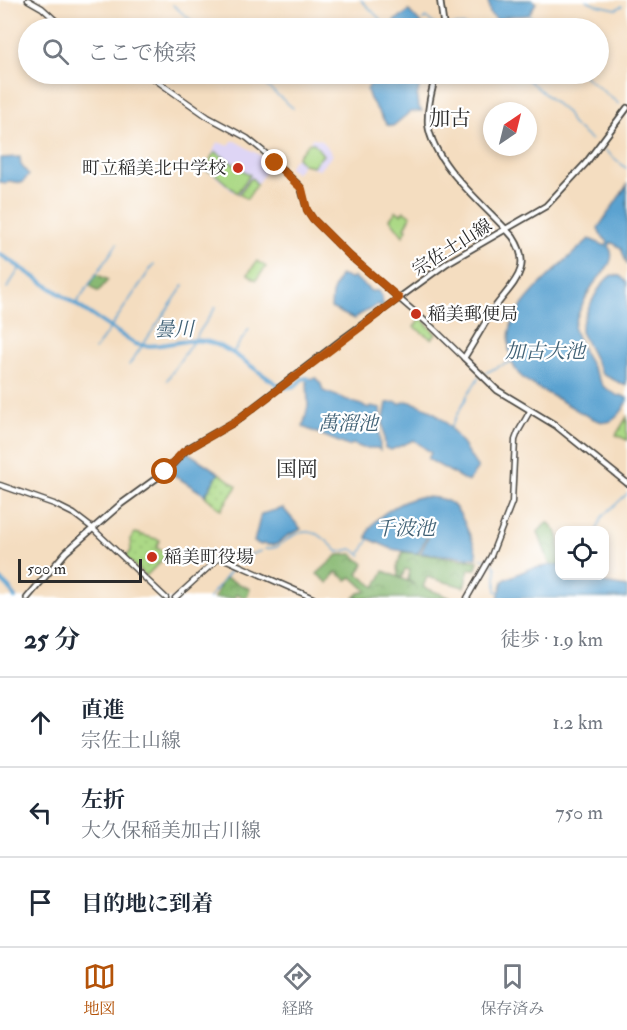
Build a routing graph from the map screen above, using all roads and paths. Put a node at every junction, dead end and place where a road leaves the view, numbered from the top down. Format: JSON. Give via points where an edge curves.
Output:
{"nodes":[{"id":1,"x":28,"y":0,"type":"edge"},
{"id":2,"x":440,"y":0,"type":"edge"},
{"id":3,"x":53,"y":18,"type":"edge"},
{"id":4,"x":443,"y":18,"type":"edge"},
{"id":5,"x":161,"y":84,"type":"edge"},
{"id":6,"x":434,"y":84,"type":"edge"},
{"id":7,"x":627,"y":108,"type":"edge"},
{"id":8,"x":506,"y":229,"type":"junction"},
{"id":9,"x":399,"y":298,"type":"junction"},
{"id":10,"x":464,"y":358,"type":"junction"},
{"id":11,"x":530,"y":411,"type":"junction"},
{"id":12,"x":627,"y":483,"type":"edge"},
{"id":13,"x":0,"y":485,"type":"edge"},
{"id":14,"x":93,"y":529,"type":"junction"},
{"id":15,"x":27,"y":598,"type":"edge"},
{"id":16,"x":166,"y":598,"type":"edge"},
{"id":17,"x":177,"y":598,"type":"edge"},
{"id":18,"x":313,"y":598,"type":"edge"},
{"id":19,"x":467,"y":598,"type":"edge"}],
"edges":[{"from":1,"to":3,"type":"main road"},
{"from":2,"to":4,"type":"main road"},
{"from":5,"to":9,"type":"main road","via":[[255,145],[302,189],[313,219]]},
{"from":6,"to":8,"type":"main road","via":[[428,116],[436,150],[447,167]]},
{"from":7,"to":8,"type":"main road","name":"宗佐土山線","via":[[565,187],[542,209]]},
{"from":8,"to":9,"type":"main road","name":"宗佐土山線","via":[[450,261]]},
{"from":8,"to":10,"type":"main road","via":[[521,252],[519,274]]},
{"from":9,"to":10,"type":"main road"},
{"from":9,"to":14,"type":"main road","name":"宗佐土山線","via":[[230,425],[183,452],[165,472],[126,499]]},
{"from":10,"to":11,"type":"main road","via":[[497,390]]},
{"from":11,"to":12,"type":"main road","via":[[569,435]]},
{"from":11,"to":19,"type":"main road","via":[[517,434],[512,502],[490,559]]},
{"from":13,"to":14,"type":"main road","via":[[57,505]]},
{"from":14,"to":15,"type":"main road","name":"宗佐土山線","via":[[58,560]]},
{"from":14,"to":16,"type":"main road"},
{"from":17,"to":18,"type":"main road","via":[[221,558]]}]}
